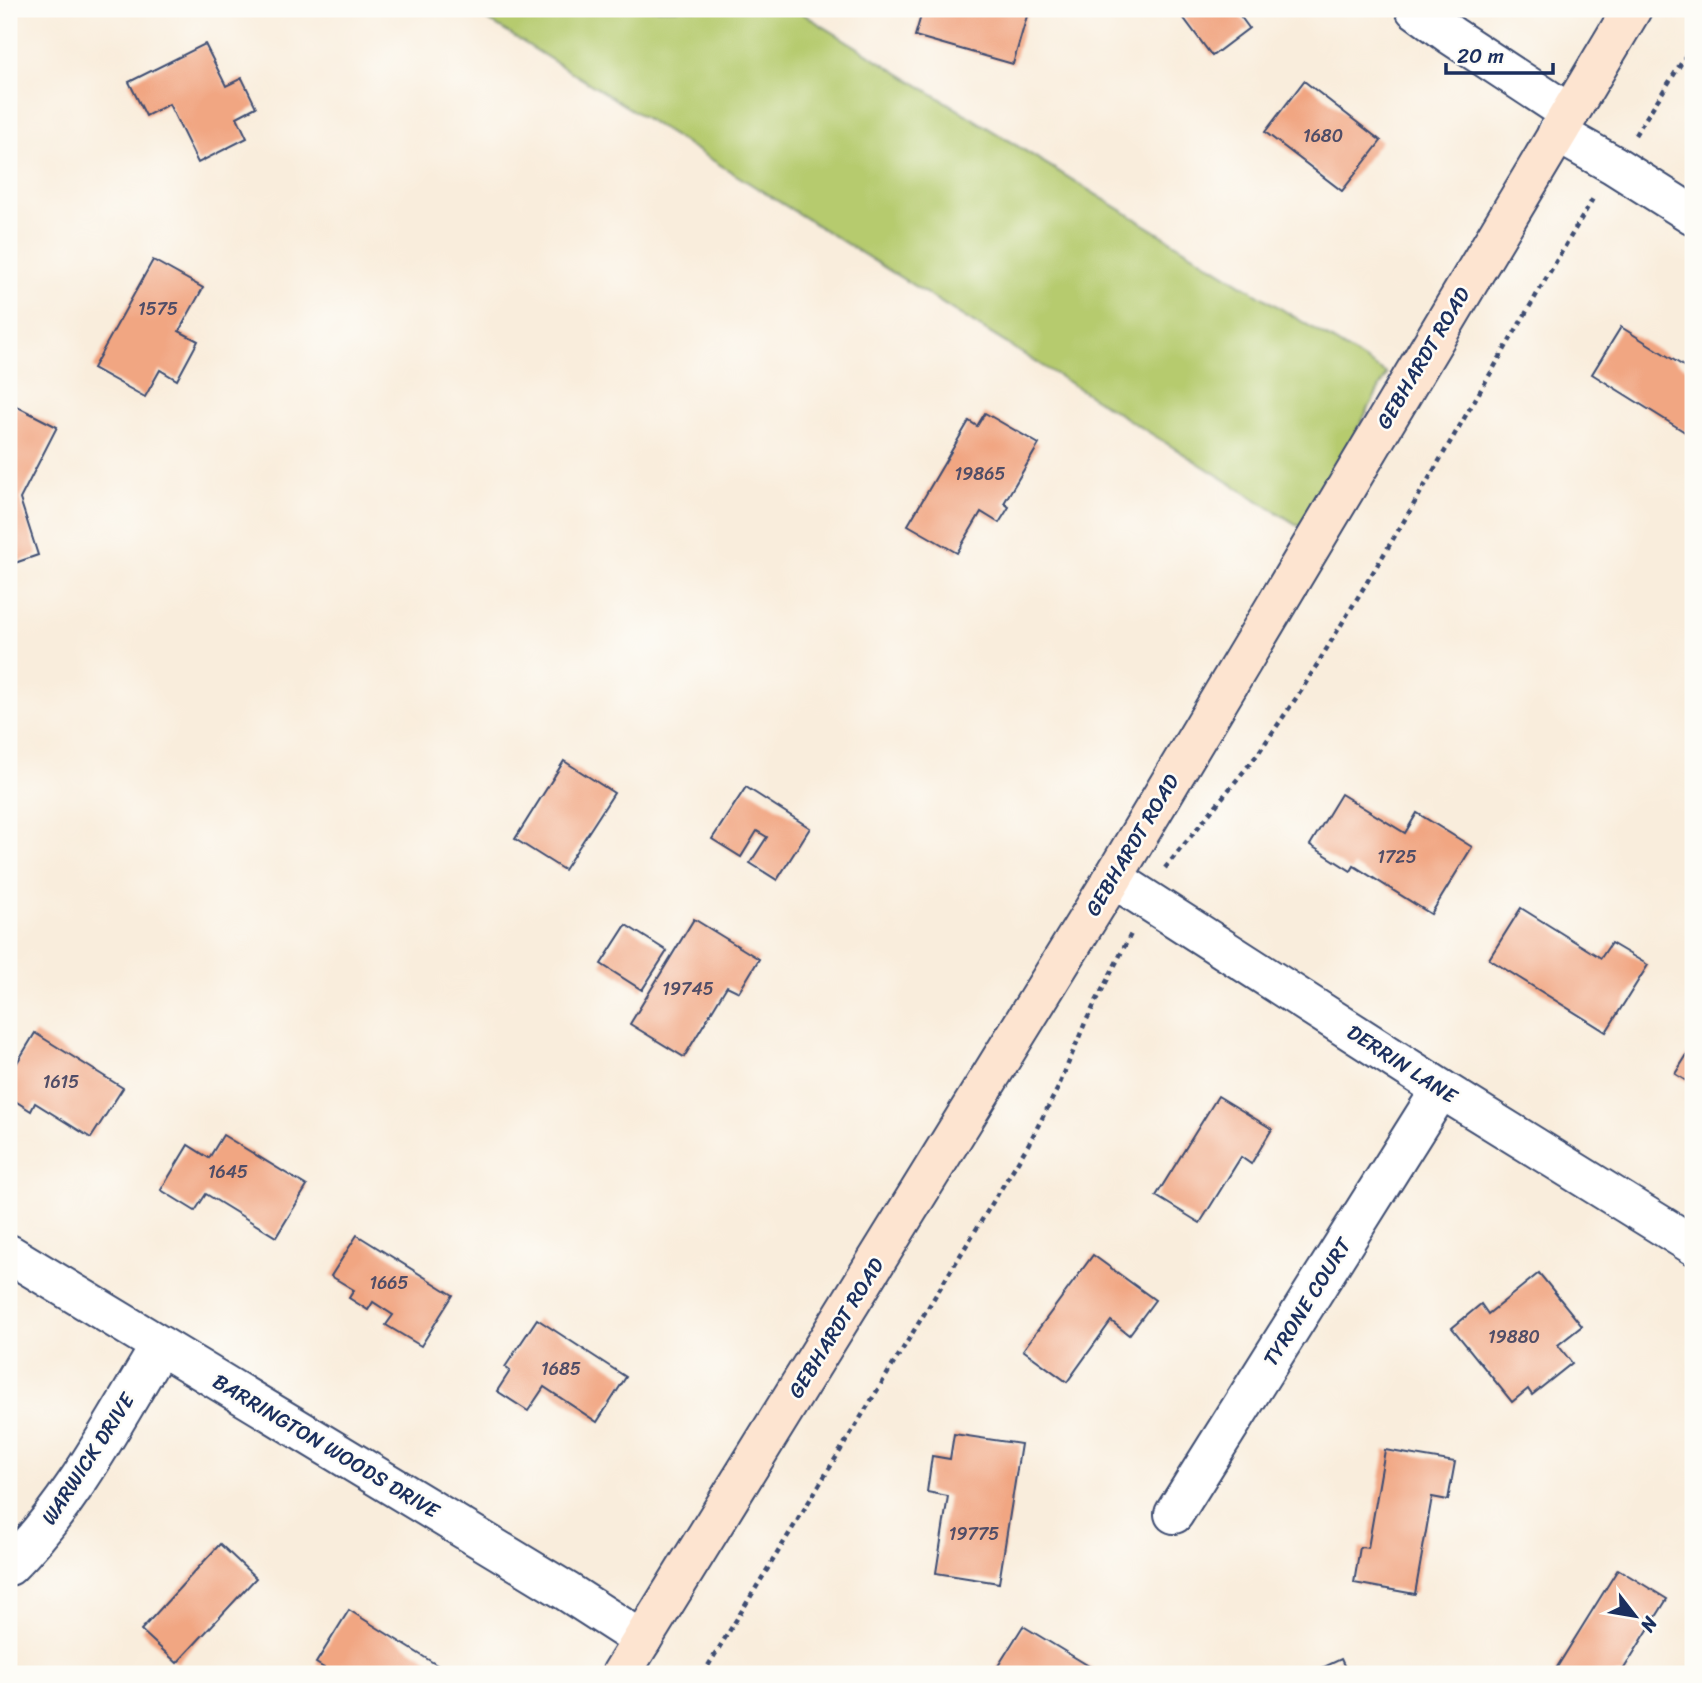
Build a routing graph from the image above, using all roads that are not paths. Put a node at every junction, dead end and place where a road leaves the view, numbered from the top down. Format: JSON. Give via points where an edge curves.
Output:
{"nodes":[{"id":1,"x":1415,"y":9,"type":"edge"},
{"id":2,"x":1632,"y":9,"type":"edge"},
{"id":3,"x":1563,"y":123,"type":"junction"},
{"id":4,"x":1693,"y":215,"type":"edge"},
{"id":5,"x":1113,"y":878,"type":"junction"},
{"id":6,"x":1441,"y":1089,"type":"junction"},
{"id":7,"x":1693,"y":1245,"type":"edge"},
{"id":8,"x":9,"y":1254,"type":"edge"},
{"id":9,"x":160,"y":1346,"type":"junction"},
{"id":10,"x":1174,"y":1514,"type":"dead end"},
{"id":11,"x":9,"y":1566,"type":"edge"},
{"id":12,"x":642,"y":1640,"type":"junction"},
{"id":13,"x":621,"y":1674,"type":"edge"}],
"edges":[{"from":1,"to":3,"type":"street"},
{"from":2,"to":3,"type":"street","name":"GEBHARDT ROAD"},
{"from":3,"to":4,"type":"street","via":[[1614,165]]},
{"from":3,"to":5,"type":"street","name":"GEBHARDT ROAD"},
{"from":5,"to":6,"type":"street","name":"DERRIN LANE"},
{"from":5,"to":12,"type":"street","name":"GEBHARDT ROAD"},
{"from":6,"to":7,"type":"street","name":"DERRIN LANE"},
{"from":6,"to":10,"type":"street","name":"TYRONE COURT"},
{"from":8,"to":9,"type":"street","name":"BARRINGTON WOODS DRIVE"},
{"from":9,"to":11,"type":"street","name":"WARWICK DRIVE","via":[[73,1488]]},
{"from":9,"to":12,"type":"street","name":"BARRINGTON WOODS DRIVE"},
{"from":12,"to":13,"type":"street","name":"GEBHARDT ROAD"}]}
